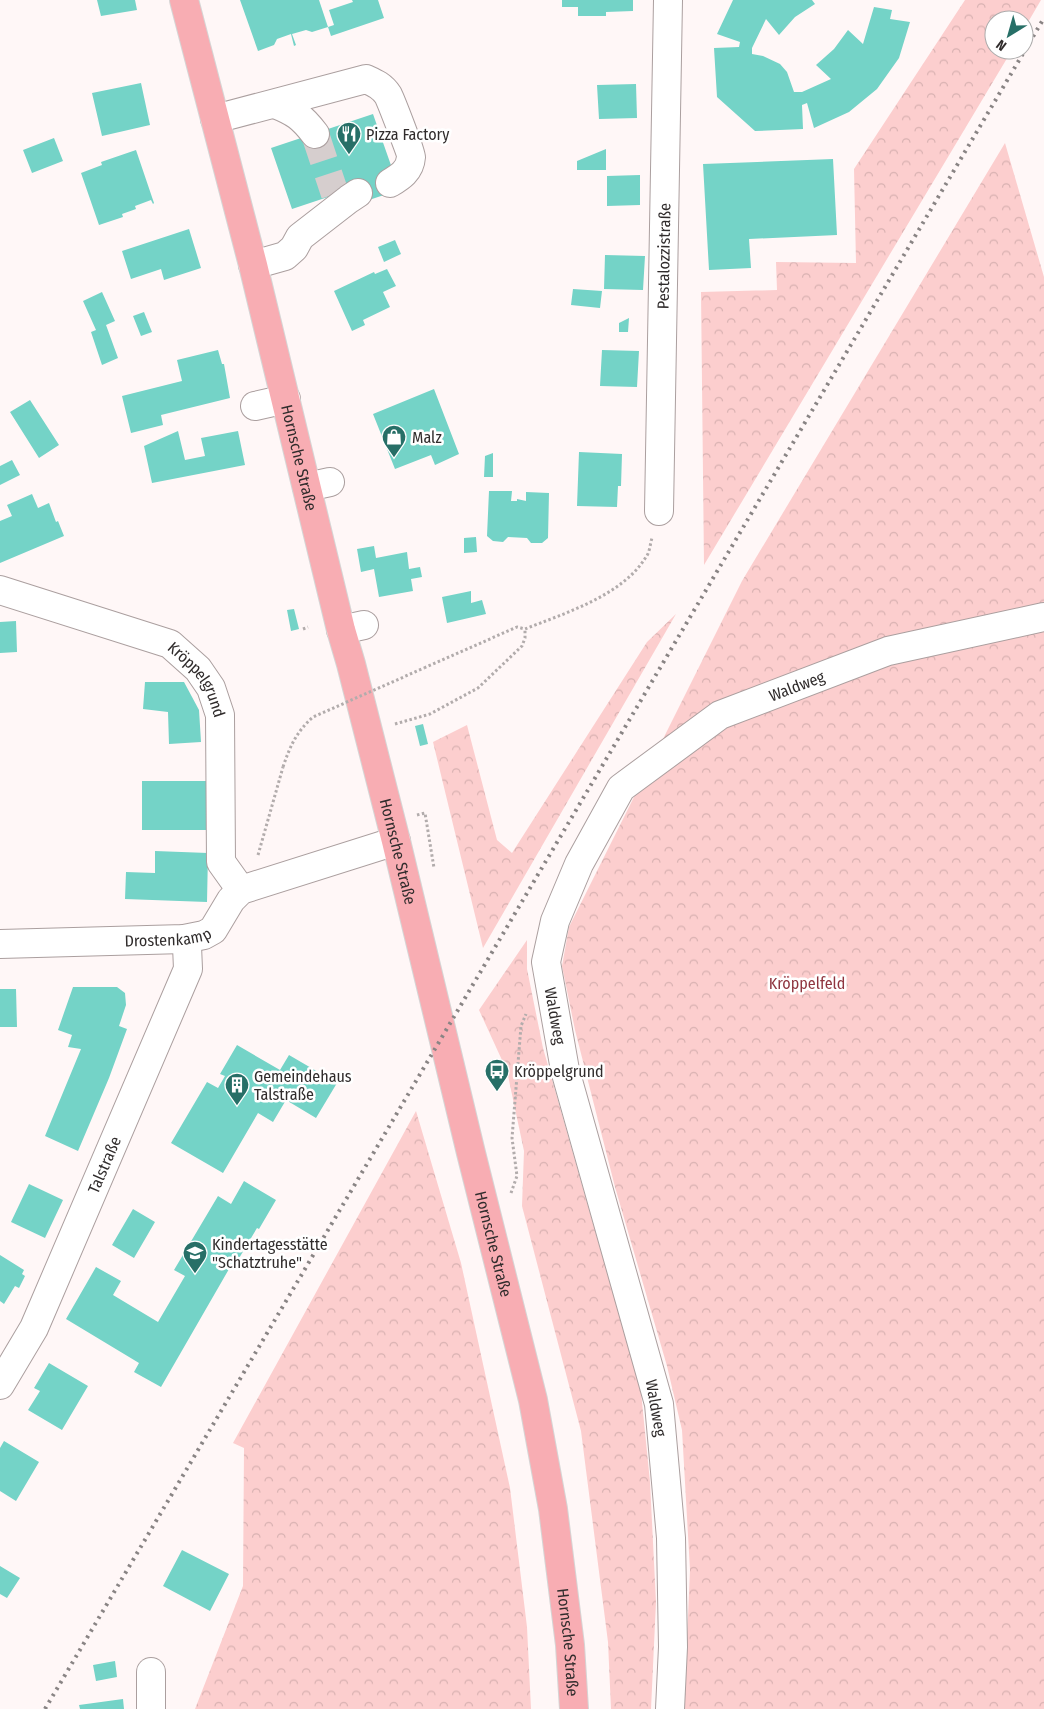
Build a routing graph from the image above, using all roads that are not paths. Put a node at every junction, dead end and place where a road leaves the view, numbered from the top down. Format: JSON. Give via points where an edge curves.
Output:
{"nodes":[{"id":1,"x":668,"y":0,"type":"edge"},
{"id":2,"x":189,"y":2,"type":"edge"},
{"id":3,"x":276,"y":104,"type":"junction"},
{"id":4,"x":215,"y":119,"type":"junction"},
{"id":5,"x":314,"y":134,"type":"tunnel mouth"},
{"id":6,"x":390,"y":183,"type":"dead end"},
{"id":7,"x":341,"y":200,"type":"dead end"},
{"id":8,"x":253,"y":265,"type":"junction"},
{"id":9,"x":286,"y":398,"type":"junction"},
{"id":10,"x":255,"y":406,"type":"dead end"},
{"id":11,"x":659,"y":511,"type":"road end"},
{"id":12,"x":0,"y":590,"type":"edge"},
{"id":13,"x":1044,"y":617,"type":"edge"},
{"id":14,"x":396,"y":840,"type":"junction"},
{"id":15,"x":241,"y":890,"type":"junction"},
{"id":16,"x":184,"y":939,"type":"junction"},
{"id":17,"x":0,"y":944,"type":"edge"},
{"id":18,"x":0,"y":1385,"type":"edge"},
{"id":19,"x":151,"y":1672,"type":"dead end"},
{"id":20,"x":151,"y":1709,"type":"edge"},
{"id":21,"x":574,"y":1709,"type":"edge"},
{"id":22,"x":670,"y":1709,"type":"edge"}],
"edges":[{"from":1,"to":11,"type":"street","name":"Pestalozzistraße"},
{"from":2,"to":4,"type":"main road","name":"Hornsche Straße"},
{"from":3,"to":4,"type":"street"},
{"from":3,"to":5,"type":"street","via":[[293,111]]},
{"from":3,"to":6,"type":"street","via":[[366,79],[378,84],[388,96],[411,156],[402,176]]},
{"from":4,"to":8,"type":"main road","name":"Hornsche Straße"},
{"from":7,"to":8,"type":"street","via":[[300,237],[285,256]]},
{"from":8,"to":9,"type":"main road","name":"Hornsche Straße"},
{"from":9,"to":10,"type":"street"},
{"from":9,"to":14,"type":"main road","name":"Hornsche Straße","via":[[319,484],[352,628],[351,664]]},
{"from":12,"to":15,"type":"street","name":"Kröppelgrund","via":[[170,644],[198,669],[211,688],[220,716],[221,862]]},
{"from":13,"to":22,"type":"street","name":"Waldweg","via":[[888,651],[720,715],[621,788],[579,864],[555,921],[546,962],[565,1070],[659,1404],[671,1538],[673,1647]]},
{"from":14,"to":15,"type":"street"},
{"from":14,"to":21,"type":"main road","name":"Hornsche Straße","via":[[533,1400],[552,1509],[570,1645]]},
{"from":15,"to":16,"type":"street","name":"Drostenkamp","via":[[212,930]]},
{"from":16,"to":17,"type":"street","name":"Drostenkamp"},
{"from":16,"to":18,"type":"street","name":"Talstraße","via":[[188,968],[34,1328]]},
{"from":19,"to":20,"type":"street"}]}
